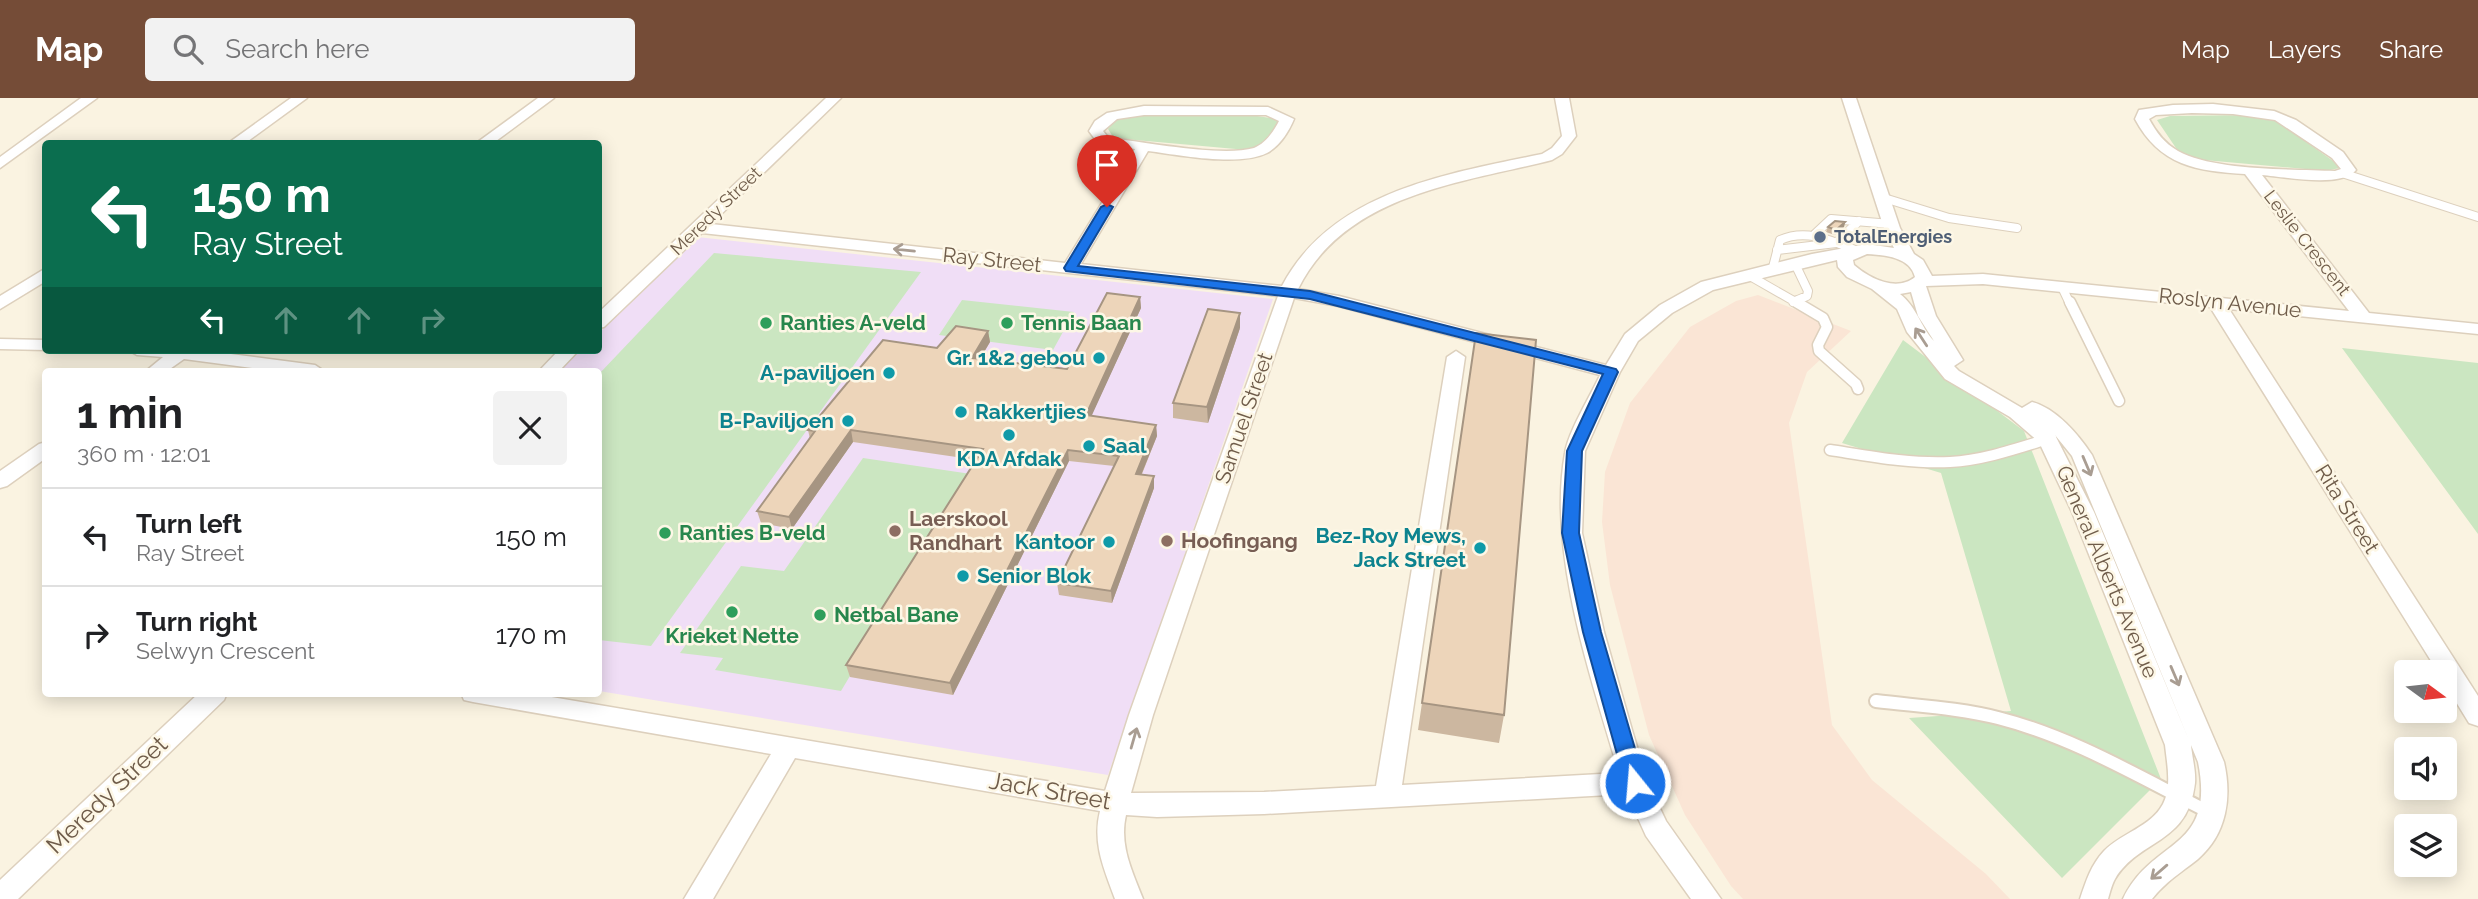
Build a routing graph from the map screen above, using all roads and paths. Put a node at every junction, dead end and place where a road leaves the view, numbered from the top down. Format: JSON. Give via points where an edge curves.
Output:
{"nodes":[{"id":1,"x":90,"y":98,"type":"edge"},
{"id":2,"x":300,"y":98,"type":"edge"},
{"id":3,"x":547,"y":98,"type":"edge"},
{"id":4,"x":834,"y":98,"type":"edge"},
{"id":5,"x":1562,"y":98,"type":"edge"},
{"id":6,"x":1849,"y":98,"type":"edge"},
{"id":7,"x":240,"y":140,"type":"edge"},
{"id":8,"x":488,"y":140,"type":"edge"},
{"id":9,"x":1144,"y":146,"type":"junction"},
{"id":10,"x":0,"y":164,"type":"edge"},
{"id":11,"x":2250,"y":170,"type":"junction"},
{"id":12,"x":2345,"y":174,"type":"junction"},
{"id":13,"x":1884,"y":198,"type":"junction"},
{"id":14,"x":2478,"y":217,"type":"edge"},
{"id":15,"x":1859,"y":221,"type":"junction"},
{"id":16,"x":1892,"y":226,"type":"junction"},
{"id":17,"x":699,"y":228,"type":"junction"},
{"id":18,"x":2017,"y":228,"type":"dead end"},
{"id":19,"x":1815,"y":234,"type":"junction"},
{"id":20,"x":1836,"y":243,"type":"junction"},
{"id":21,"x":1859,"y":251,"type":"junction"},
{"id":22,"x":1776,"y":267,"type":"junction"},
{"id":23,"x":1070,"y":268,"type":"junction"},
{"id":24,"x":1916,"y":272,"type":"junction"},
{"id":25,"x":1853,"y":275,"type":"junction"},
{"id":26,"x":42,"y":276,"type":"edge"},
{"id":27,"x":1878,"y":285,"type":"junction"},
{"id":28,"x":2062,"y":287,"type":"junction"},
{"id":29,"x":1288,"y":292,"type":"junction"},
{"id":30,"x":1793,"y":302,"type":"junction"},
{"id":31,"x":2215,"y":302,"type":"junction"},
{"id":32,"x":0,"y":304,"type":"edge"},
{"id":33,"x":2363,"y":317,"type":"junction"},
{"id":34,"x":602,"y":319,"type":"edge"},
{"id":35,"x":2478,"y":329,"type":"edge"},
{"id":36,"x":0,"y":344,"type":"edge"},
{"id":37,"x":42,"y":345,"type":"edge"},
{"id":38,"x":179,"y":354,"type":"edge"},
{"id":39,"x":203,"y":354,"type":"edge"},
{"id":40,"x":566,"y":354,"type":"edge"},
{"id":41,"x":1456,"y":357,"type":"dead end"},
{"id":42,"x":159,"y":368,"type":"edge"},
{"id":43,"x":295,"y":368,"type":"edge"},
{"id":44,"x":551,"y":368,"type":"edge"},
{"id":45,"x":1611,"y":372,"type":"junction"},
{"id":46,"x":1858,"y":389,"type":"dead end"},
{"id":47,"x":2119,"y":401,"type":"dead end"},
{"id":48,"x":2057,"y":436,"type":"junction"},
{"id":49,"x":1830,"y":450,"type":"dead end"},
{"id":50,"x":42,"y":451,"type":"edge"},
{"id":51,"x":0,"y":481,"type":"edge"},
{"id":52,"x":2106,"y":568,"type":"junction"},
{"id":53,"x":2131,"y":571,"type":"junction"},
{"id":54,"x":211,"y":697,"type":"edge"},
{"id":55,"x":495,"y":697,"type":"edge"},
{"id":56,"x":1877,"y":701,"type":"dead end"},
{"id":57,"x":2478,"y":716,"type":"edge"},
{"id":58,"x":788,"y":748,"type":"junction"},
{"id":59,"x":1635,"y":783,"type":"junction"},
{"id":60,"x":2179,"y":797,"type":"junction"},
{"id":61,"x":1387,"y":798,"type":"junction"},
{"id":62,"x":1115,"y":803,"type":"junction"},
{"id":63,"x":2213,"y":814,"type":"junction"},
{"id":64,"x":0,"y":898,"type":"edge"},
{"id":65,"x":698,"y":899,"type":"edge"},
{"id":66,"x":1129,"y":899,"type":"edge"},
{"id":67,"x":1707,"y":899,"type":"edge"},
{"id":68,"x":2094,"y":899,"type":"edge"},
{"id":69,"x":2137,"y":899,"type":"edge"}],
"edges":[{"from":1,"to":10,"type":"street"},
{"from":2,"to":7,"type":"street"},
{"from":3,"to":8,"type":"street"},
{"from":4,"to":17,"type":"street","name":"Meredy Street"},
{"from":5,"to":29,"type":"street","name":"Samuel Street","via":[[1569,136],[1557,151],[1379,204],[1325,240],[1304,262]]},
{"from":6,"to":13,"type":"street"},
{"from":9,"to":9,"type":"street","via":[[1102,139],[1097,126],[1113,116],[1151,110],[1268,111],[1287,119],[1266,148],[1251,153]]},
{"from":9,"to":23,"type":"street"},
{"from":11,"to":12,"type":"street","name":"Leslie Crescent"},
{"from":11,"to":12,"type":"street","name":"Leslie Crescent","via":[[2175,157],[2146,128],[2144,113],[2268,113],[2338,156],[2347,164]]},
{"from":11,"to":33,"type":"street","name":"Leslie Crescent"},
{"from":12,"to":14,"type":"lane"},
{"from":13,"to":16,"type":"street"},
{"from":13,"to":18,"type":"lane","via":[[1949,218]]},
{"from":15,"to":16,"type":"lane"},
{"from":15,"to":19,"type":"lane","via":[[1830,219]]},
{"from":15,"to":20,"type":"lane"},
{"from":16,"to":21,"type":"street","via":[[1886,237]]},
{"from":16,"to":24,"type":"street","name":"General Alberts Avenue"},
{"from":23,"to":17,"type":"street","name":"Ray Street","one_way":true},
{"from":17,"to":34,"type":"street","name":"Meredy Street"},
{"from":19,"to":20,"type":"lane"},
{"from":19,"to":22,"type":"lane","via":[[1782,238]]},
{"from":20,"to":21,"type":"lane"},
{"from":20,"to":22,"type":"lane"},
{"from":21,"to":22,"type":"street"},
{"from":21,"to":24,"type":"street","via":[[1894,253]]},
{"from":21,"to":25,"type":"street","via":[[1845,259]]},
{"from":22,"to":25,"type":"street"},
{"from":22,"to":30,"type":"lane"},
{"from":22,"to":30,"type":"lane","via":[[1808,291]]},
{"from":22,"to":45,"type":"street","via":[[1698,289],[1631,338]]},
{"from":23,"to":29,"type":"street","name":"Ray Street"},
{"from":24,"to":27,"type":"street","via":[[1900,288]]},
{"from":24,"to":28,"type":"street","name":"Roslyn Avenue"},
{"from":24,"to":48,"type":"street","name":"General Alberts Avenue","via":[[1927,316],[1955,361],[1980,381],[2038,412]]},
{"from":25,"to":27,"type":"street"},
{"from":26,"to":32,"type":"street"},
{"from":48,"to":27,"type":"street","name":"General Alberts Avenue","one_way":true,"via":[[1952,375],[1916,332],[1905,306]]},
{"from":28,"to":31,"type":"street","name":"Roslyn Avenue"},
{"from":28,"to":47,"type":"lane"},
{"from":29,"to":45,"type":"street","name":"Ray Street","via":[[1339,301]]},
{"from":62,"to":29,"type":"street","name":"Samuel Street","one_way":true,"via":[[1141,715]]},
{"from":30,"to":46,"type":"lane","via":[[1824,318],[1827,327],[1819,351]]},
{"from":31,"to":33,"type":"street","name":"Roslyn Avenue"},
{"from":31,"to":57,"type":"street","name":"Rita Street"},
{"from":33,"to":35,"type":"street","name":"Roslyn Avenue"},
{"from":36,"to":37,"type":"street"},
{"from":38,"to":42,"type":"street"},
{"from":39,"to":43,"type":"street"},
{"from":40,"to":44,"type":"street"},
{"from":41,"to":61,"type":"street"},
{"from":45,"to":59,"type":"street","via":[[1575,451],[1571,533],[1592,632]]},
{"from":48,"to":49,"type":"lane","via":[[1951,462]]},
{"from":48,"to":52,"type":"street","name":"General Alberts Avenue","via":[[2059,456]]},
{"from":48,"to":53,"type":"street","name":"General Alberts Avenue","one_way":true,"via":[[2082,454]]},
{"from":50,"to":51,"type":"street"},
{"from":52,"to":53,"type":"street"},
{"from":52,"to":60,"type":"street","name":"General Alberts Avenue","via":[[2178,746],[2184,785]]},
{"from":53,"to":63,"type":"street","name":"General Alberts Avenue","one_way":true,"via":[[2211,762],[2217,783]]},
{"from":54,"to":64,"type":"street","name":"Meredy Street"},
{"from":55,"to":58,"type":"street","name":"Jack Street"},
{"from":56,"to":60,"type":"lane","via":[[2016,724]]},
{"from":58,"to":62,"type":"street","name":"Jack Street"},
{"from":58,"to":65,"type":"street"},
{"from":59,"to":61,"type":"street","name":"Jack Street"},
{"from":59,"to":67,"type":"street","via":[[1668,848]]},
{"from":60,"to":63,"type":"lane"},
{"from":60,"to":68,"type":"street","name":"General Alberts Avenue","via":[[2173,814],[2160,829],[2115,857],[2102,874]]},
{"from":61,"to":62,"type":"street","name":"Jack Street","via":[[1200,805]]},
{"from":62,"to":66,"type":"street","name":"Samuel Street","via":[[1109,829],[1112,854]]},
{"from":63,"to":69,"type":"street","name":"General Alberts Avenue","one_way":true,"via":[[2200,839],[2161,869]]}]}
